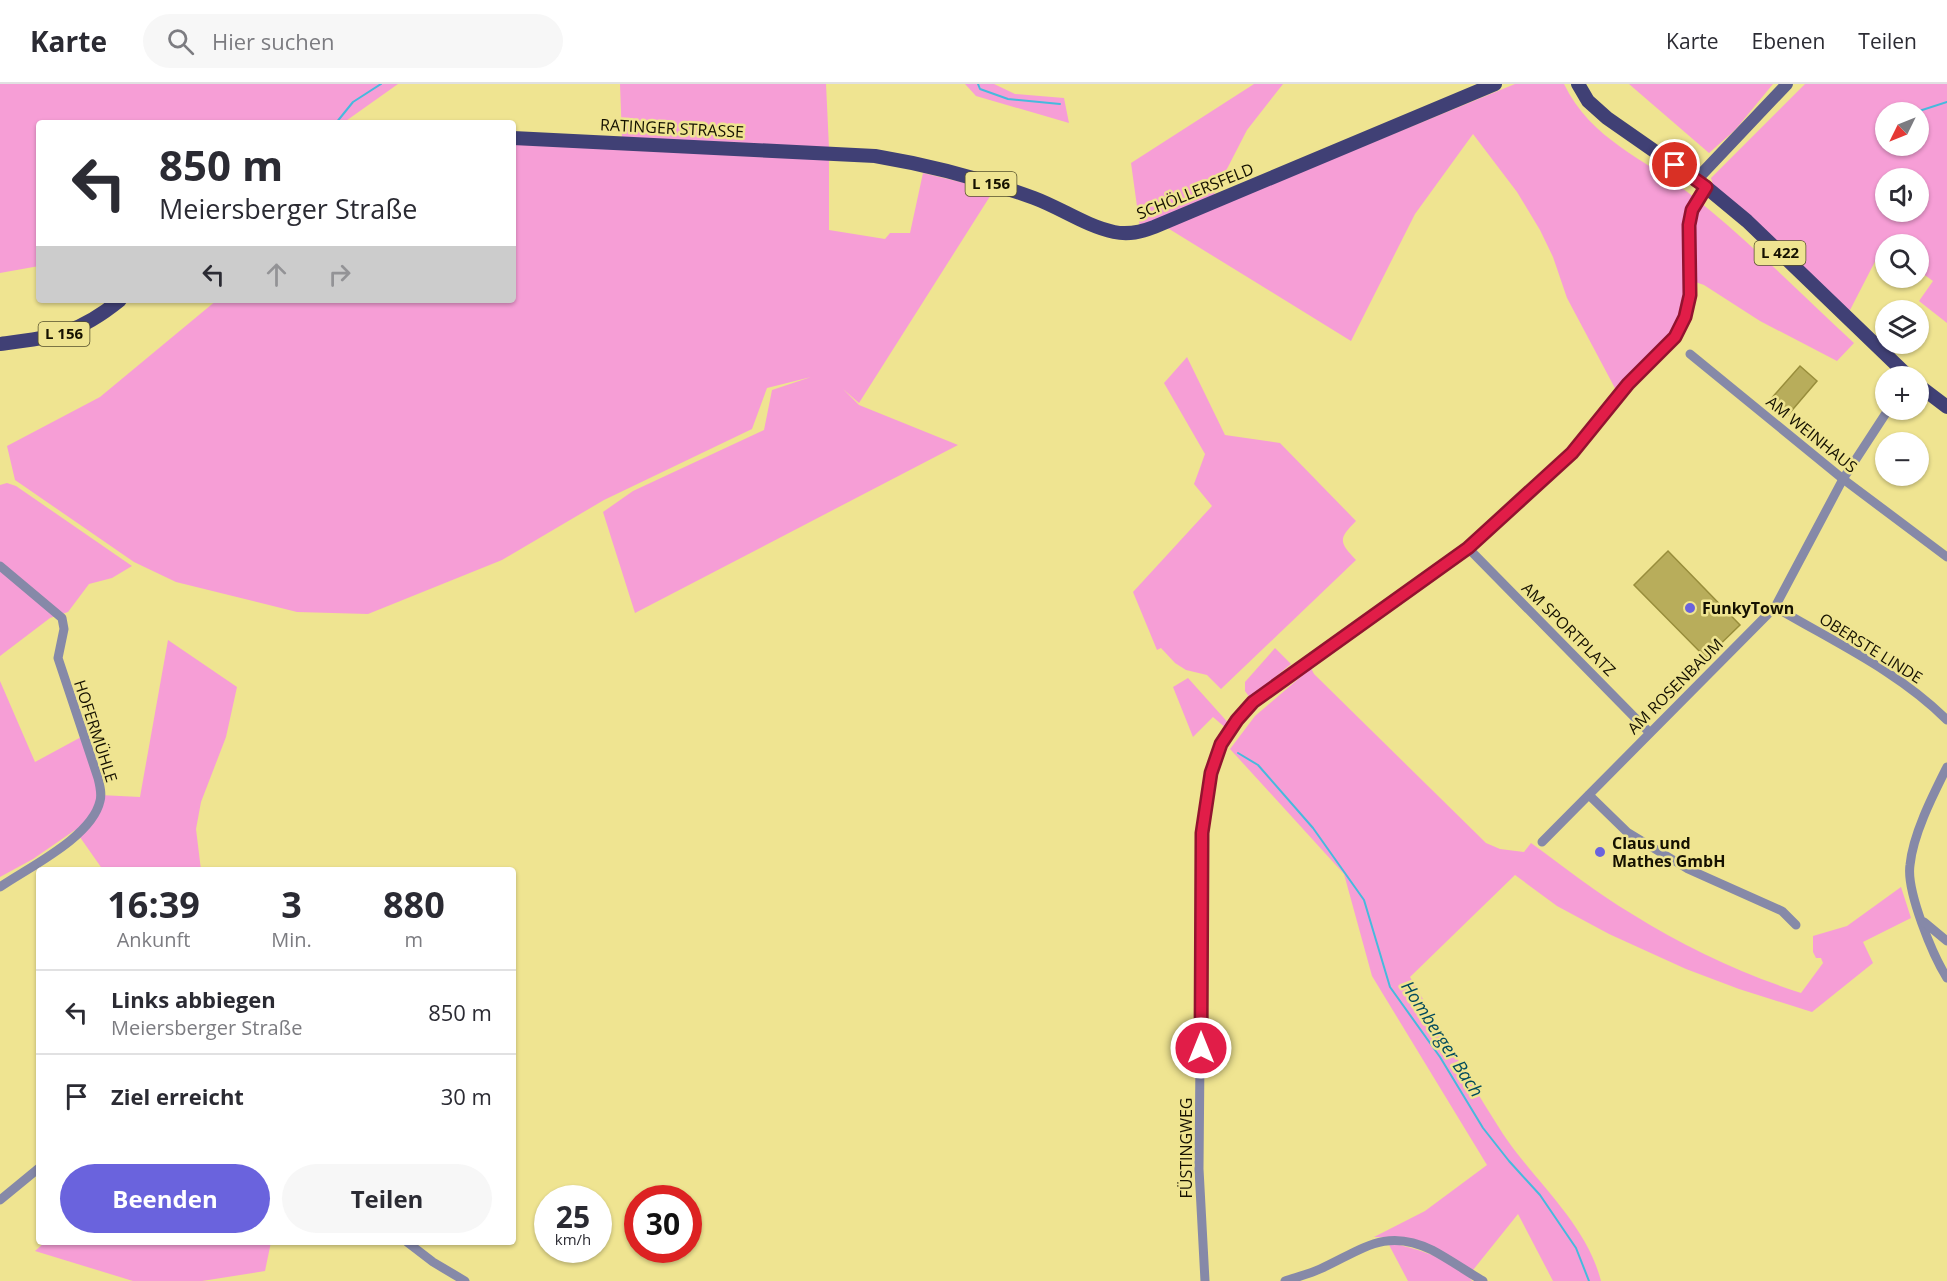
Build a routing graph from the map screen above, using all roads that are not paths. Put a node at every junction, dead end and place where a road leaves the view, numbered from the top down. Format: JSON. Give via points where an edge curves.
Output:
{"nodes":[{"id":1,"x":1495,"y":84,"type":"edge"},
{"id":2,"x":1578,"y":84,"type":"edge"},
{"id":3,"x":1787,"y":84,"type":"edge"},
{"id":4,"x":516,"y":138,"type":"edge"},
{"id":5,"x":829,"y":152,"type":"joint"},
{"id":6,"x":1701,"y":184,"type":"junction"},
{"id":7,"x":116,"y":303,"type":"edge"},
{"id":8,"x":0,"y":344,"type":"edge"},
{"id":9,"x":1690,"y":354,"type":"dead end"},
{"id":10,"x":1898,"y":366,"type":"edge"},
{"id":11,"x":1929,"y":393,"type":"edge"},
{"id":12,"x":1947,"y":407,"type":"edge"},
{"id":13,"x":1881,"y":420,"type":"edge"},
{"id":14,"x":1843,"y":479,"type":"junction"},
{"id":15,"x":1468,"y":548,"type":"junction"},
{"id":16,"x":1947,"y":558,"type":"edge"},
{"id":17,"x":0,"y":566,"type":"edge"},
{"id":18,"x":1775,"y":607,"type":"junction"},
{"id":19,"x":1947,"y":720,"type":"edge"},
{"id":20,"x":1649,"y":732,"type":"junction"},
{"id":21,"x":1947,"y":767,"type":"edge"},
{"id":22,"x":1589,"y":795,"type":"junction"},
{"id":23,"x":1542,"y":842,"type":"dead end"},
{"id":24,"x":0,"y":887,"type":"edge"},
{"id":25,"x":1922,"y":920,"type":"junction"},
{"id":26,"x":1796,"y":925,"type":"dead end"},
{"id":27,"x":1947,"y":941,"type":"edge"},
{"id":28,"x":1947,"y":978,"type":"edge"},
{"id":29,"x":36,"y":1170,"type":"edge"},
{"id":30,"x":0,"y":1200,"type":"edge"},
{"id":31,"x":411,"y":1245,"type":"edge"},
{"id":32,"x":465,"y":1281,"type":"edge"},
{"id":33,"x":1205,"y":1281,"type":"edge"},
{"id":34,"x":1286,"y":1281,"type":"edge"},
{"id":35,"x":1483,"y":1281,"type":"edge"}],
"edges":[{"from":1,"to":5,"type":"main road","name":"SCHÖLLERSFELD","number":"L 156","via":[[1136,233],[1106,230],[1034,198],[930,167]]},
{"from":2,"to":6,"type":"main road","number":"L 422","via":[[1588,101],[1607,118]]},
{"from":3,"to":6,"type":"main road"},
{"from":4,"to":5,"type":"main road","name":"RATINGER STRASSE","number":"L 156"},
{"from":6,"to":10,"type":"main road","number":"L 422","via":[[1748,221]]},
{"from":6,"to":15,"type":"street","name":"FÜSTINGWEG","via":[[1690,216],[1690,295],[1675,337],[1628,384],[1572,453]]},
{"from":7,"to":8,"type":"main road","number":"L 156","via":[[75,330]]},
{"from":9,"to":14,"type":"street","name":"AM WEINHAUS"},
{"from":11,"to":12,"type":"main road"},
{"from":13,"to":14,"type":"street","name":"AM ROSENBAUM"},
{"from":14,"to":16,"type":"street","name":"AM WEINHAUS"},
{"from":14,"to":18,"type":"street","name":"AM ROSENBAUM"},
{"from":15,"to":20,"type":"street","name":"AM SPORTPLATZ"},
{"from":15,"to":33,"type":"street","name":"FÜSTINGWEG","via":[[1253,702],[1228,732],[1215,761],[1202,833],[1199,1169]]},
{"from":17,"to":24,"type":"street","name":"HOFERMÜHLE","via":[[62,618],[58,658],[98,778],[101,799],[89,822],[70,840]]},
{"from":18,"to":19,"type":"street","name":"OBERSTE LINDE","via":[[1881,668]]},
{"from":18,"to":20,"type":"street","name":"AM ROSENBAUM"},
{"from":20,"to":22,"type":"street","name":"AM ROSENBAUM"},
{"from":21,"to":25,"type":"street","via":[[1929,805],[1910,866],[1911,885]]},
{"from":22,"to":23,"type":"street","name":"AM ROSENBAUM"},
{"from":22,"to":26,"type":"street","via":[[1628,832],[1688,869],[1782,911]]},
{"from":25,"to":27,"type":"street"},
{"from":25,"to":28,"type":"street"},
{"from":29,"to":30,"type":"street"},
{"from":31,"to":32,"type":"street"},
{"from":34,"to":35,"type":"street","via":[[1364,1246],[1392,1239],[1431,1250]]}]}
